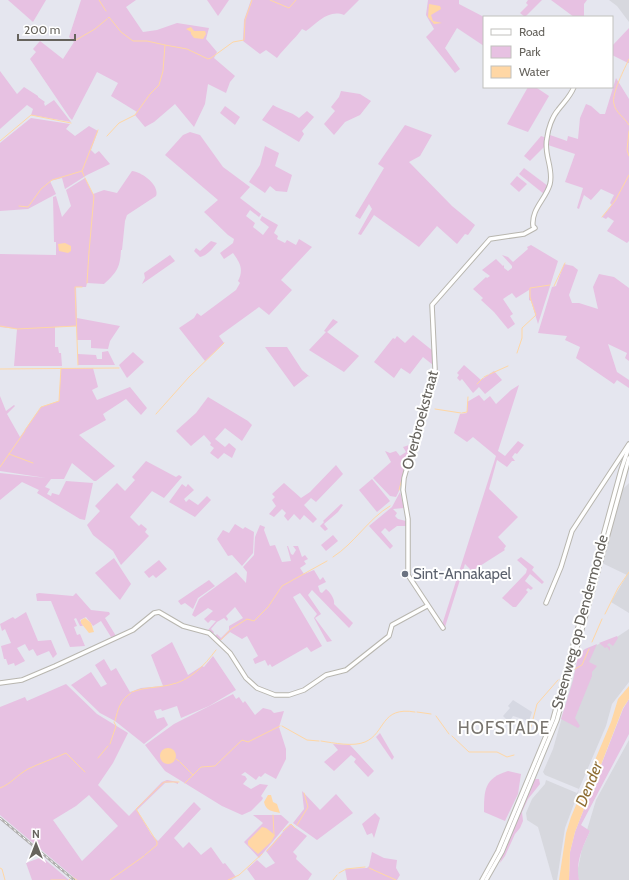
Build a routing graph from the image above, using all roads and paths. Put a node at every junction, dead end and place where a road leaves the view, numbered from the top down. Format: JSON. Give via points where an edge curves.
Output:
{"nodes":[{"id":1,"x":573,"y":88,"type":"edge"},
{"id":2,"x":629,"y":446,"type":"edge"},
{"id":3,"x":629,"y":459,"type":"edge"},
{"id":4,"x":617,"y":466,"type":"junction"},
{"id":5,"x":622,"y":466,"type":"junction"},
{"id":6,"x":546,"y":603,"type":"dead end"},
{"id":7,"x":427,"y":606,"type":"junction"},
{"id":8,"x":443,"y":628,"type":"dead end"},
{"id":9,"x":0,"y":683,"type":"edge"},
{"id":10,"x":535,"y":765,"type":"junction"},
{"id":11,"x":536,"y":773,"type":"junction"},
{"id":12,"x":530,"y":776,"type":"junction"},
{"id":13,"x":482,"y":880,"type":"edge"},
{"id":14,"x":486,"y":880,"type":"edge"}],
"edges":[{"from":1,"to":7,"type":"street","name":"Overbroekstraat","via":[[556,112],[547,137],[546,148],[551,175],[548,190],[533,217],[535,228],[524,234],[490,239],[432,305],[435,369],[403,488],[408,519],[407,574]]},
{"from":2,"to":4,"type":"street","name":"Steenweg op Dendermonde"},
{"from":2,"to":5,"type":"street","name":"Steenweg op Dendermonde"},
{"from":3,"to":5,"type":"street"},
{"from":3,"to":11,"type":"street","name":"Steenweg op Dendermonde","via":[[557,720]]},
{"from":4,"to":5,"type":"street"},
{"from":4,"to":6,"type":"street","name":"Steenweg op Dendermonde","via":[[572,531]]},
{"from":5,"to":10,"type":"street","name":"Steenweg op Dendermonde","via":[[554,719]]},
{"from":7,"to":8,"type":"street"},
{"from":7,"to":9,"type":"street","via":[[392,625],[388,636],[346,670],[326,675],[304,690],[289,695],[270,694],[257,688],[246,678],[230,653],[209,633],[182,626],[159,612],[154,613],[134,630],[52,667],[22,680]]},
{"from":10,"to":11,"type":"street"},
{"from":10,"to":12,"type":"street","name":"Steenweg op Dendermonde"},
{"from":11,"to":12,"type":"street"},
{"from":11,"to":14,"type":"street","name":"Steenweg op Dendermonde","via":[[499,857]]},
{"from":12,"to":13,"type":"street","name":"Steenweg op Dendermonde","via":[[496,856]]}]}
